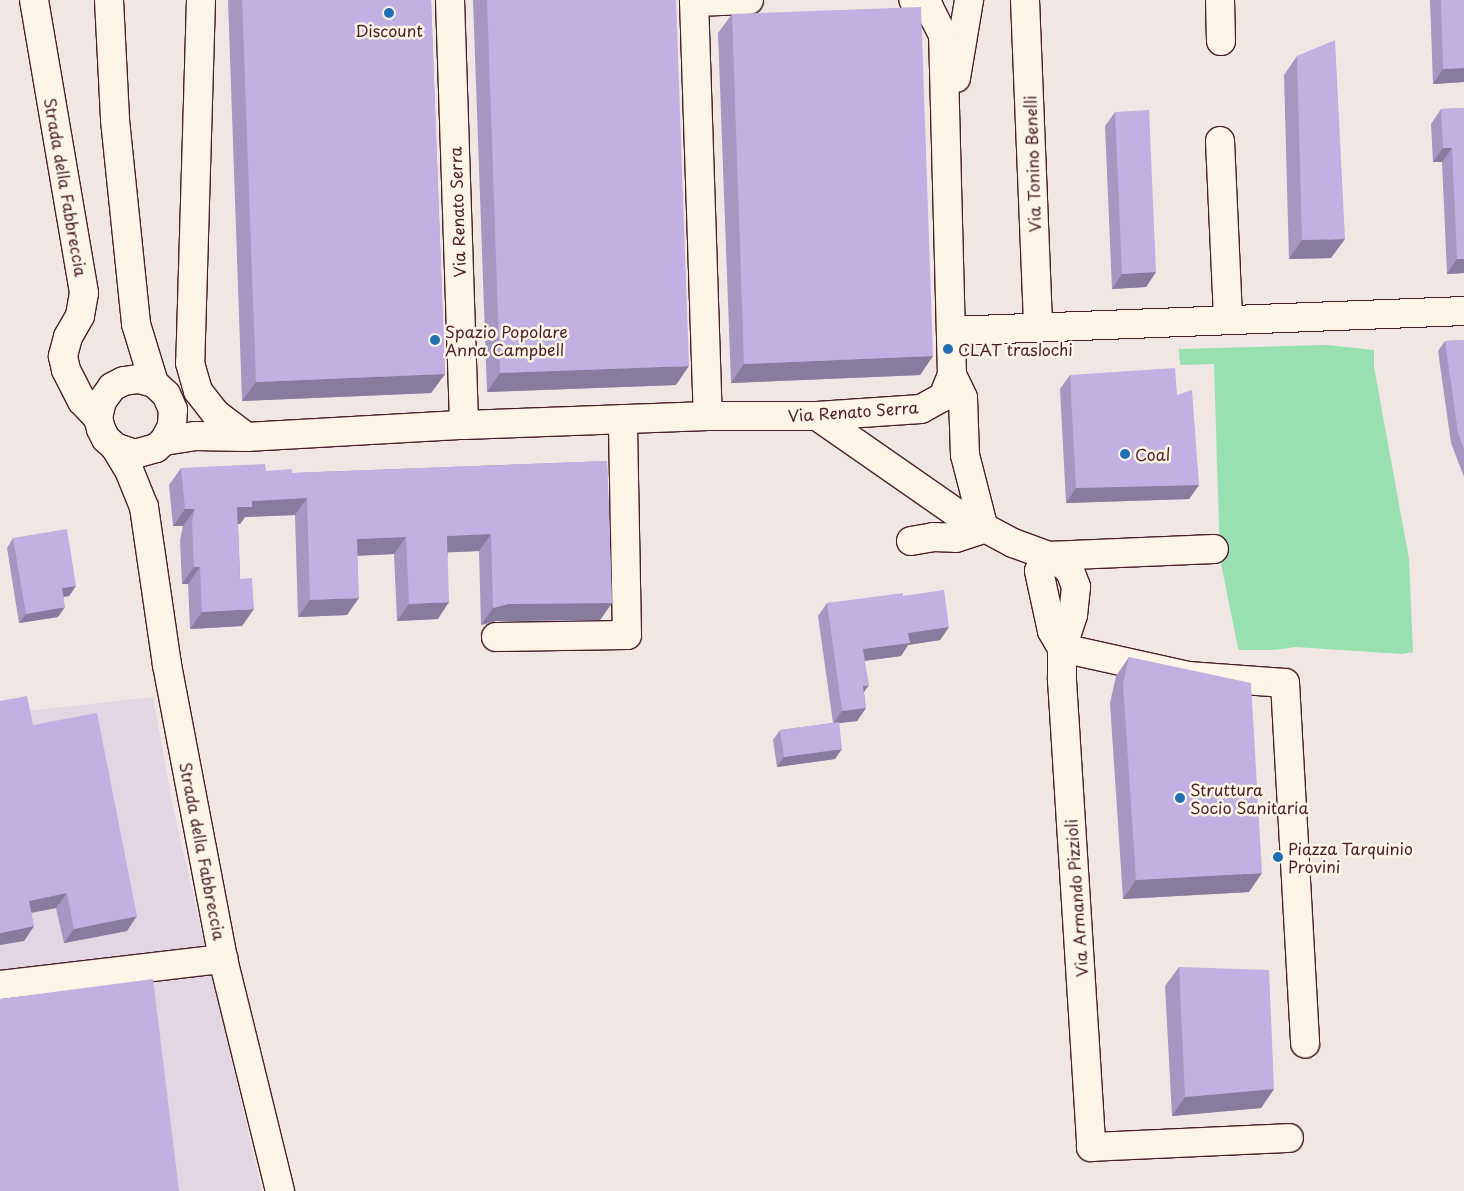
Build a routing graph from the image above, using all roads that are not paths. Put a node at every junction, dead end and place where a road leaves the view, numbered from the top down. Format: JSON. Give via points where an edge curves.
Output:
{"nodes":[{"id":1,"x":34,"y":0,"type":"edge"},
{"id":2,"x":108,"y":0,"type":"edge"},
{"id":3,"x":450,"y":0,"type":"edge"},
{"id":4,"x":749,"y":0,"type":"edge"},
{"id":5,"x":913,"y":0,"type":"edge"},
{"id":6,"x":969,"y":0,"type":"edge"},
{"id":7,"x":1025,"y":0,"type":"edge"},
{"id":8,"x":1220,"y":0,"type":"edge"},
{"id":9,"x":694,"y":1,"type":"edge"},
{"id":10,"x":201,"y":3,"type":"edge"},
{"id":11,"x":1221,"y":41,"type":"dead end"},
{"id":12,"x":946,"y":136,"type":"junction"},
{"id":13,"x":1220,"y":141,"type":"dead end"},
{"id":14,"x":1464,"y":311,"type":"edge"},
{"id":15,"x":1228,"y":320,"type":"junction"},
{"id":16,"x":136,"y":324,"type":"junction"},
{"id":17,"x":1038,"y":327,"type":"junction"},
{"id":18,"x":951,"y":331,"type":"junction"},
{"id":19,"x":66,"y":370,"type":"junction"},
{"id":20,"x":952,"y":375,"type":"junction"},
{"id":21,"x":154,"y":383,"type":"junction"},
{"id":22,"x":118,"y":384,"type":"junction"},
{"id":23,"x":708,"y":416,"type":"junction"},
{"id":24,"x":817,"y":416,"type":"junction"},
{"id":25,"x":98,"y":418,"type":"junction"},
{"id":26,"x":624,"y":419,"type":"junction"},
{"id":27,"x":464,"y":425,"type":"junction"},
{"id":28,"x":246,"y":437,"type":"junction"},
{"id":29,"x":160,"y":444,"type":"junction"},
{"id":30,"x":115,"y":448,"type":"junction"},
{"id":31,"x":144,"y":507,"type":"junction"},
{"id":32,"x":955,"y":512,"type":"junction"},
{"id":33,"x":984,"y":528,"type":"junction"},
{"id":34,"x":1214,"y":549,"type":"dead end"},
{"id":35,"x":1048,"y":556,"type":"junction"},
{"id":36,"x":496,"y":637,"type":"dead end"},
{"id":37,"x":1062,"y":648,"type":"junction"},
{"id":38,"x":223,"y":958,"type":"junction"},
{"id":39,"x":0,"y":985,"type":"edge"},
{"id":40,"x":1305,"y":1043,"type":"dead end"},
{"id":41,"x":1289,"y":1138,"type":"dead end"},
{"id":42,"x":280,"y":1191,"type":"edge"}],
"edges":[{"from":1,"to":19,"type":"street","name":"Strada della Fabbreccia","via":[[84,293],[80,316],[68,336],[63,356]]},
{"from":2,"to":16,"type":"street","name":"Strada della Fabbreccia","via":[[115,120]]},
{"from":3,"to":27,"type":"street","name":"Via Renato Serra"},
{"from":4,"to":9,"type":"street"},
{"from":5,"to":12,"type":"street","name":"Via Renato Serra","via":[[929,7],[943,35]]},
{"from":6,"to":12,"type":"street","name":"Via Renato Serra"},
{"from":7,"to":17,"type":"street","name":"Via Tonino Benelli"},
{"from":8,"to":11,"type":"street"},
{"from":9,"to":23,"type":"street"},
{"from":10,"to":28,"type":"street","via":[[190,363],[198,392],[216,414]]},
{"from":12,"to":18,"type":"street","name":"Via Renato Serra"},
{"from":13,"to":15,"type":"street"},
{"from":14,"to":15,"type":"street"},
{"from":15,"to":17,"type":"street"},
{"from":16,"to":21,"type":"street","name":"Strada della Fabbreccia"},
{"from":16,"to":22,"type":"street","name":"Strada della Fabbreccia"},
{"from":17,"to":18,"type":"street"},
{"from":18,"to":20,"type":"street","name":"Via Renato Serra"},
{"from":19,"to":22,"type":"street","via":[[89,382]]},
{"from":19,"to":25,"type":"street","name":"Strada della Fabbreccia","via":[[82,401]]},
{"from":20,"to":24,"type":"street","name":"Via Renato Serra","via":[[943,397],[921,409]]},
{"from":20,"to":33,"type":"street","via":[[963,398],[965,454]]},
{"from":21,"to":22,"type":"street","via":[[139,379]]},
{"from":21,"to":29,"type":"street","name":"Strada della Fabbreccia","via":[[166,394],[173,410],[172,426]]},
{"from":22,"to":25,"type":"street","name":"Strada della Fabbreccia","via":[[102,401]]},
{"from":23,"to":24,"type":"street","name":"Via Renato Serra"},
{"from":23,"to":26,"type":"street","name":"Via Renato Serra"},
{"from":24,"to":32,"type":"street","name":"Via Armando Pizzioli"},
{"from":25,"to":30,"type":"street","name":"Strada della Fabbreccia","via":[[103,434]]},
{"from":26,"to":27,"type":"street","name":"Via Renato Serra"},
{"from":26,"to":36,"type":"street","via":[[627,635]]},
{"from":27,"to":28,"type":"street","name":"Via Renato Serra"},
{"from":28,"to":29,"type":"street","name":"Via Renato Serra","via":[[195,436]]},
{"from":29,"to":30,"type":"street","via":[[135,454]]},
{"from":29,"to":31,"type":"street","name":"Strada della Fabbreccia","via":[[149,469]]},
{"from":30,"to":31,"type":"street","name":"Strada della Fabbreccia","via":[[129,470]]},
{"from":31,"to":38,"type":"street","name":"Strada della Fabbreccia","via":[[167,665]]},
{"from":32,"to":33,"type":"street","name":"Via Armando Pizzioli"},
{"from":32,"to":33,"type":"street","via":[[922,539],[956,538]]},
{"from":33,"to":35,"type":"street","name":"Via Armando Pizzioli"},
{"from":34,"to":35,"type":"street"},
{"from":35,"to":37,"type":"street","name":"Via Armando Pizzioli","via":[[1070,571],[1076,586],[1073,615]]},
{"from":37,"to":40,"type":"street","via":[[1188,676],[1285,683]]},
{"from":37,"to":41,"type":"street","name":"Via Armando Pizzioli","via":[[1091,1148]]},
{"from":38,"to":39,"type":"street"},
{"from":38,"to":42,"type":"street","name":"Strada della Fabbreccia"}]}
